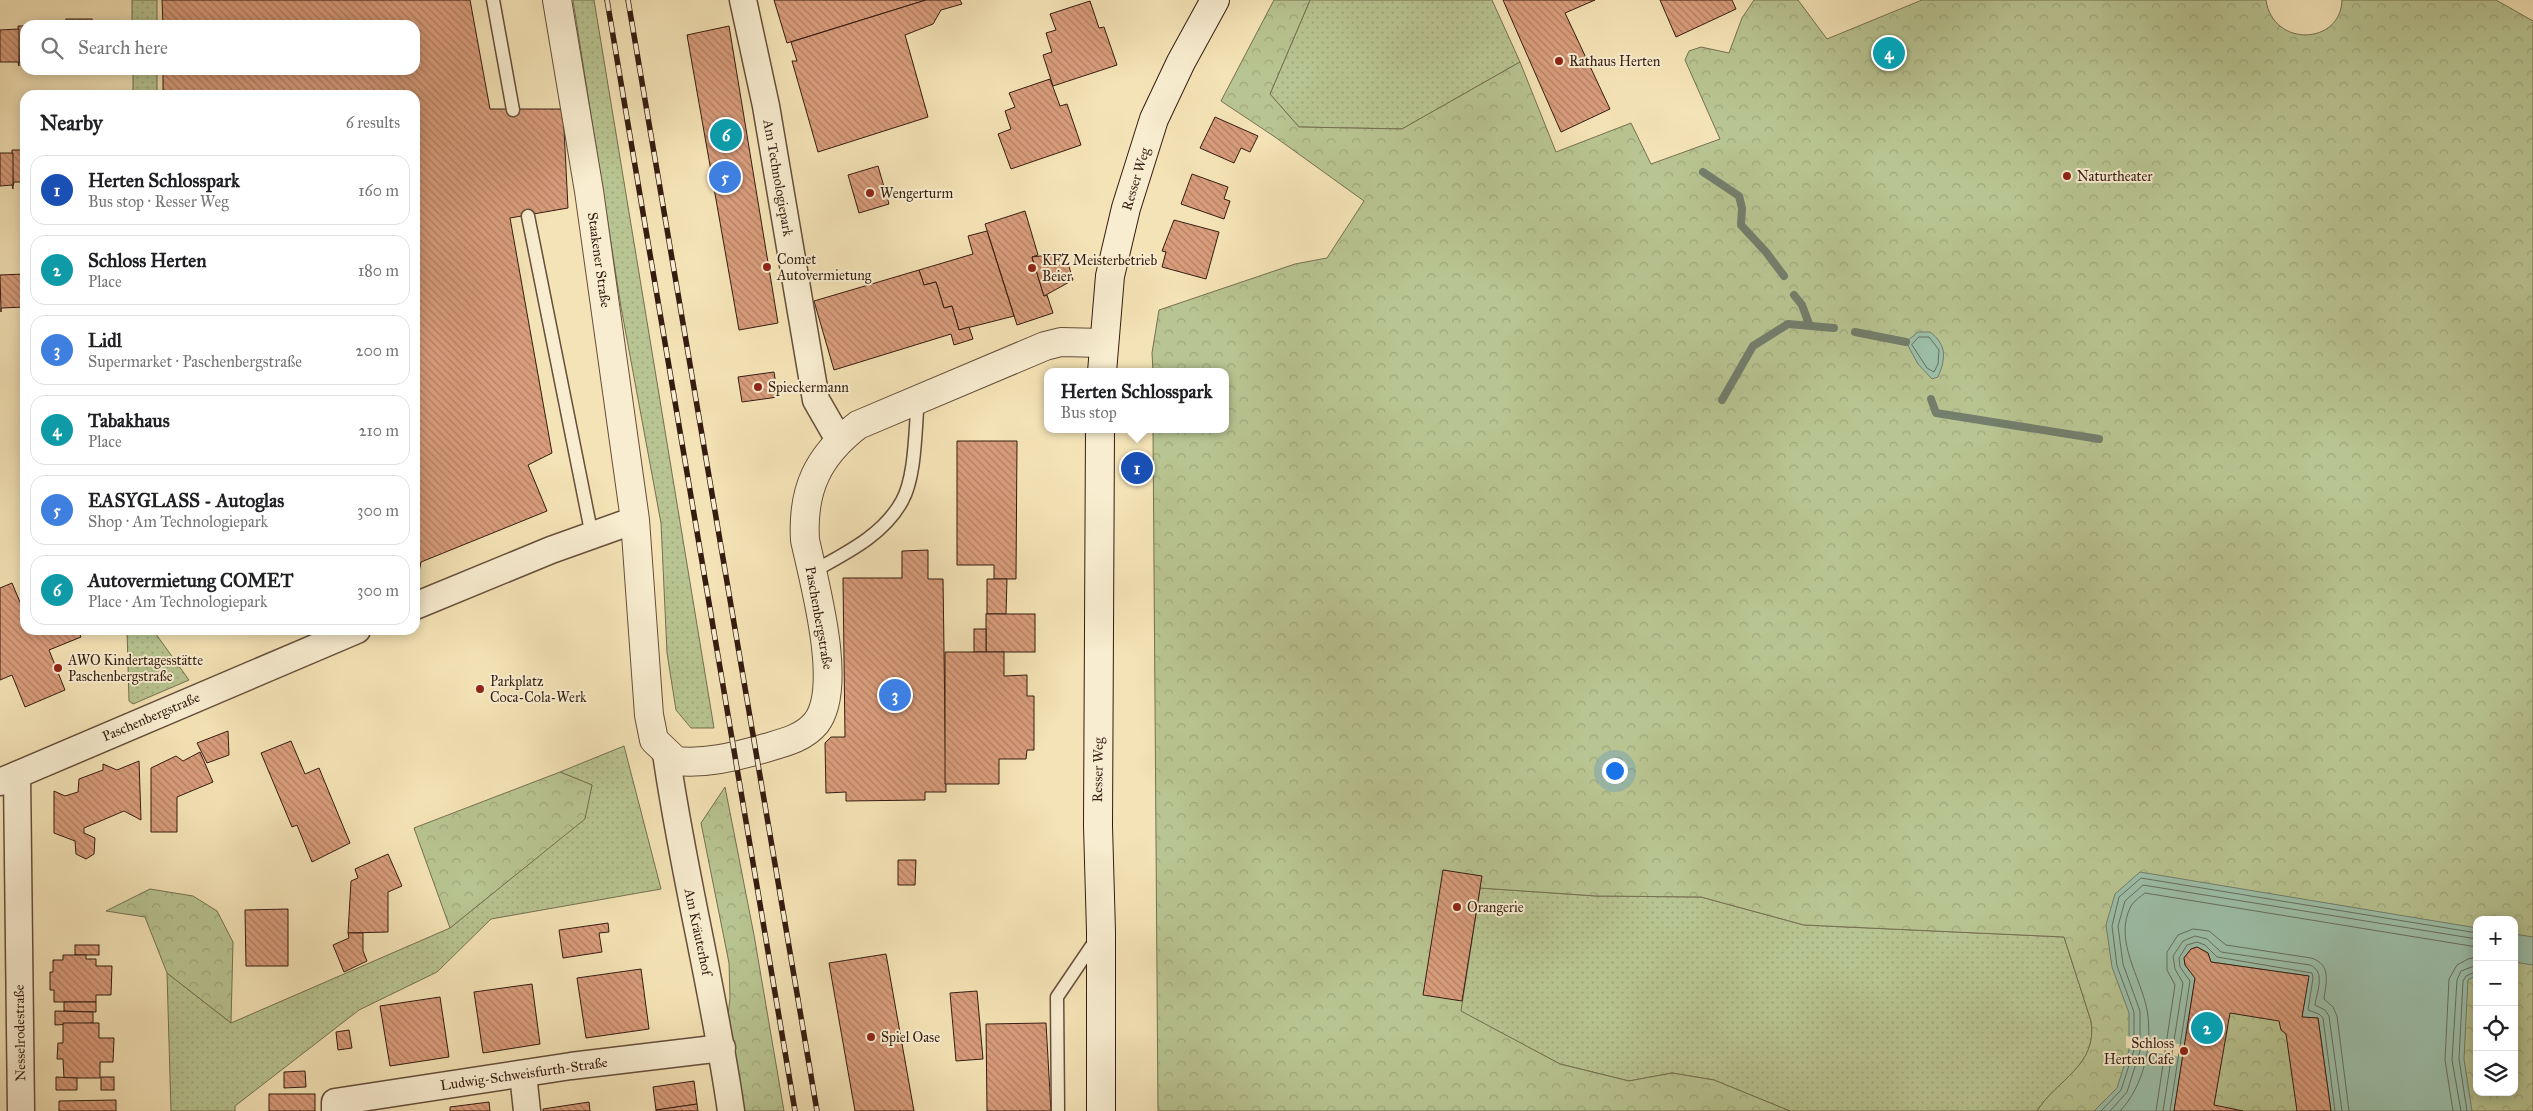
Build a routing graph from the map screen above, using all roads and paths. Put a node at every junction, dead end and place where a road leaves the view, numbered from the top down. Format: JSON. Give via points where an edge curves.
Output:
{"nodes":[{"id":1,"x":493,"y":0,"type":"edge"},
{"id":2,"x":557,"y":0,"type":"edge"},
{"id":3,"x":743,"y":0,"type":"edge"},
{"id":4,"x":1215,"y":0,"type":"edge"},
{"id":5,"x":513,"y":110,"type":"dead end"},
{"id":6,"x":528,"y":216,"type":"dead end"},
{"id":7,"x":1103,"y":343,"type":"junction"},
{"id":8,"x":1102,"y":368,"type":"edge"},
{"id":9,"x":918,"y":398,"type":"junction"},
{"id":10,"x":1100,"y":433,"type":"edge"},
{"id":11,"x":839,"y":440,"type":"junction"},
{"id":12,"x":635,"y":520,"type":"junction"},
{"id":13,"x":592,"y":536,"type":"junction"},
{"id":14,"x":812,"y":572,"type":"junction"},
{"id":15,"x":420,"y":604,"type":"edge"},
{"id":16,"x":345,"y":635,"type":"edge"},
{"id":17,"x":666,"y":753,"type":"junction"},
{"id":18,"x":8,"y":778,"type":"edge"},
{"id":19,"x":1101,"y":932,"type":"junction"},
{"id":20,"x":722,"y":1048,"type":"junction"},
{"id":21,"x":523,"y":1074,"type":"junction"},
{"id":22,"x":21,"y":1111,"type":"edge"},
{"id":23,"x":335,"y":1111,"type":"edge"},
{"id":24,"x":527,"y":1111,"type":"edge"},
{"id":25,"x":731,"y":1111,"type":"edge"},
{"id":26,"x":1058,"y":1111,"type":"edge"},
{"id":27,"x":1101,"y":1111,"type":"edge"}],
"edges":[{"from":1,"to":5,"type":"lane"},
{"from":2,"to":12,"type":"street","name":"Staakener Straße","via":[[589,191]]},
{"from":3,"to":11,"type":"street","name":"Am Technologiepark","via":[[766,106],[816,400]]},
{"from":4,"to":7,"type":"street","name":"Resser Weg","via":[[1154,119],[1126,208],[1110,276]]},
{"from":6,"to":13,"type":"lane"},
{"from":7,"to":8,"type":"street","name":"Resser Weg"},
{"from":7,"to":9,"type":"street","name":"Paschenbergstraße","via":[[1061,342],[1045,346]]},
{"from":9,"to":11,"type":"street","name":"Paschenbergstraße","via":[[858,425]]},
{"from":9,"to":14,"type":"lane","via":[[910,476],[902,501],[879,530],[852,550]]},
{"from":10,"to":19,"type":"street","name":"Resser Weg","via":[[1098,826]]},
{"from":11,"to":14,"type":"street","name":"Paschenbergstraße","via":[[819,467],[808,494],[804,518]]},
{"from":12,"to":13,"type":"street"},
{"from":12,"to":17,"type":"street","via":[[648,715],[654,740]]},
{"from":13,"to":15,"type":"street"},
{"from":14,"to":17,"type":"street","name":"Paschenbergstraße","via":[[829,679],[823,712],[816,724],[799,738],[710,761],[676,761]]},
{"from":16,"to":18,"type":"street","name":"Paschenbergstraße"},
{"from":17,"to":20,"type":"street","name":"Am Kräuterhof","via":[[676,822]]},
{"from":18,"to":22,"type":"street","name":"Nesselrodestraße"},
{"from":19,"to":26,"type":"lane","via":[[1057,997]]},
{"from":19,"to":27,"type":"street","name":"Resser Weg"},
{"from":20,"to":21,"type":"street","name":"Ludwig-Schweisfurth-Straße"},
{"from":20,"to":25,"type":"street","name":"Am Kräuterhof"},
{"from":21,"to":23,"type":"street","name":"Ludwig-Schweisfurth-Straße","via":[[335,1102]]},
{"from":21,"to":24,"type":"street"}]}
